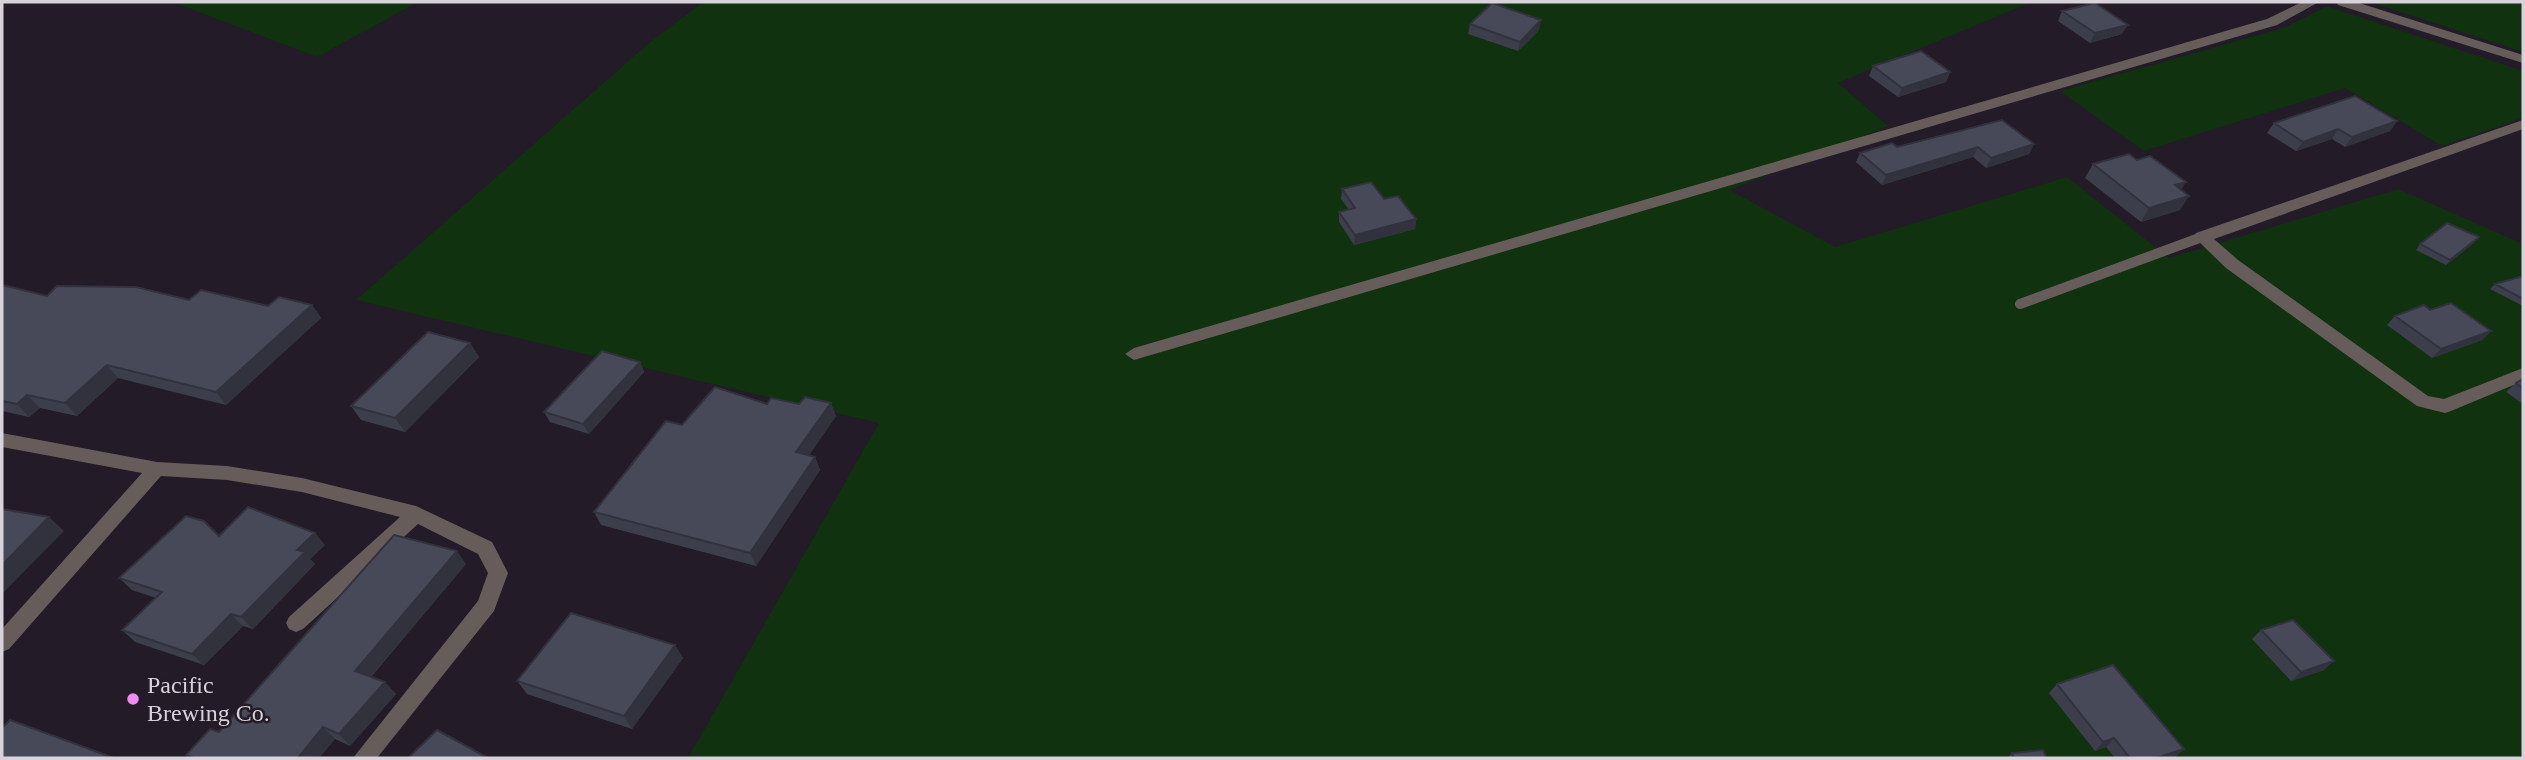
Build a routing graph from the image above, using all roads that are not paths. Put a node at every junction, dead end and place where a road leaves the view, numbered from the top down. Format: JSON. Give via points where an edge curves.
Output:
{"nodes":[{"id":1,"x":2312,"y":2,"type":"edge"},
{"id":2,"x":2343,"y":2,"type":"edge"},
{"id":3,"x":2523,"y":59,"type":"edge"},
{"id":4,"x":2523,"y":124,"type":"edge"},
{"id":5,"x":2202,"y":237,"type":"junction"},
{"id":6,"x":2020,"y":304,"type":"dead end"},
{"id":7,"x":1135,"y":354,"type":"dead end"},
{"id":8,"x":2523,"y":373,"type":"edge"},
{"id":9,"x":2,"y":440,"type":"edge"},
{"id":10,"x":157,"y":469,"type":"junction"},
{"id":11,"x":416,"y":514,"type":"junction"},
{"id":12,"x":296,"y":623,"type":"dead end"},
{"id":13,"x":2,"y":643,"type":"edge"},
{"id":14,"x":364,"y":758,"type":"edge"}],
"edges":[{"from":1,"to":7,"type":"street","via":[[2272,22]]},
{"from":2,"to":3,"type":"street"},
{"from":4,"to":5,"type":"street"},
{"from":5,"to":6,"type":"lane"},
{"from":5,"to":8,"type":"street","via":[[2232,264],[2423,401],[2445,405]]},
{"from":9,"to":10,"type":"street"},
{"from":10,"to":11,"type":"street","via":[[226,472],[302,485]]},
{"from":10,"to":13,"type":"street"},
{"from":11,"to":12,"type":"street"},
{"from":11,"to":14,"type":"street","via":[[485,548],[498,573],[487,605]]}]}
